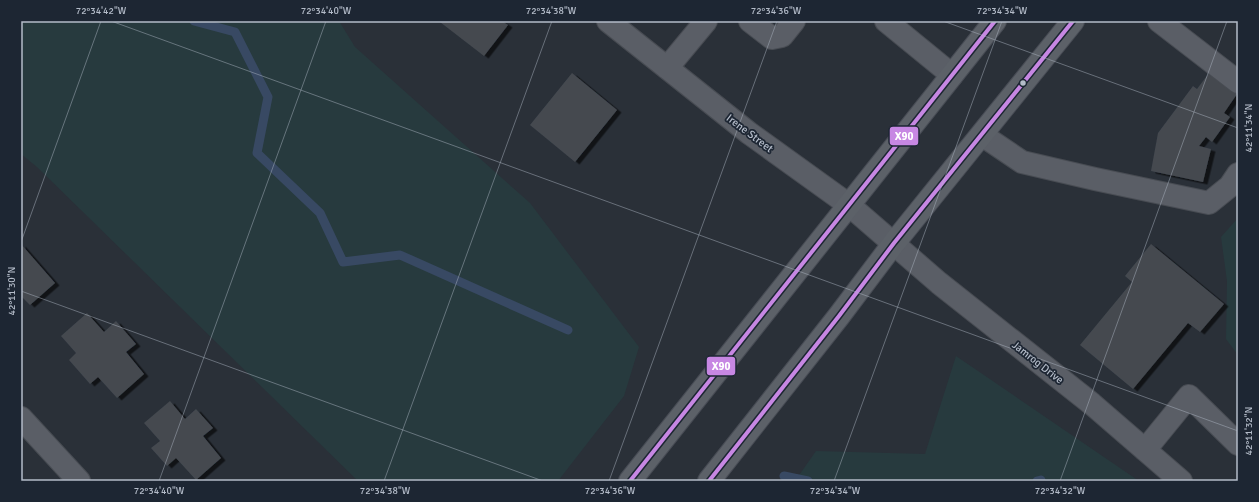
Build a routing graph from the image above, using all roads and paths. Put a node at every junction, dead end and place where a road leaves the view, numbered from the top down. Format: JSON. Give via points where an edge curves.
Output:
{"nodes":[{"id":1,"x":706,"y":21,"type":"edge"},
{"id":2,"x":750,"y":21,"type":"edge"},
{"id":3,"x":794,"y":21,"type":"edge"},
{"id":4,"x":886,"y":21,"type":"edge"},
{"id":5,"x":995,"y":21,"type":"edge"},
{"id":6,"x":1073,"y":21,"type":"edge"},
{"id":7,"x":1159,"y":21,"type":"edge"},
{"id":8,"x":616,"y":23,"type":"edge"},
{"id":9,"x":667,"y":68,"type":"junction"},
{"id":10,"x":952,"y":75,"type":"junction"},
{"id":11,"x":1238,"y":82,"type":"edge"},
{"id":12,"x":982,"y":135,"type":"junction"},
{"id":13,"x":1238,"y":174,"type":"edge"},
{"id":14,"x":849,"y":205,"type":"junction"},
{"id":15,"x":894,"y":243,"type":"junction"},
{"id":16,"x":21,"y":418,"type":"edge"},
{"id":17,"x":1238,"y":444,"type":"edge"},
{"id":18,"x":1145,"y":450,"type":"junction"},
{"id":19,"x":73,"y":479,"type":"edge"},
{"id":20,"x":630,"y":481,"type":"edge"},
{"id":21,"x":708,"y":481,"type":"edge"},
{"id":22,"x":1181,"y":481,"type":"edge"}],
"edges":[{"from":1,"to":9,"type":"street"},
{"from":2,"to":3,"type":"street","via":[[772,38],[782,36]]},
{"from":4,"to":10,"type":"street"},
{"from":5,"to":10,"type":"main road"},
{"from":6,"to":12,"type":"main road"},
{"from":7,"to":11,"type":"street"},
{"from":8,"to":9,"type":"street","name":"Irene Street"},
{"from":9,"to":14,"type":"street","name":"Irene Street","via":[[748,133]]},
{"from":10,"to":14,"type":"main road"},
{"from":12,"to":13,"type":"street","via":[[1022,162],[1210,203],[1230,186]]},
{"from":12,"to":15,"type":"main road"},
{"from":14,"to":15,"type":"street","name":"Irene Street"},
{"from":14,"to":20,"type":"main road"},
{"from":15,"to":18,"type":"street","name":"Jamrog Drive","via":[[939,283],[1092,404]]},
{"from":15,"to":21,"type":"main road"},
{"from":16,"to":19,"type":"street"},
{"from":17,"to":18,"type":"street","via":[[1189,396]]},
{"from":18,"to":22,"type":"street","name":"Jamrog Drive"}]}
